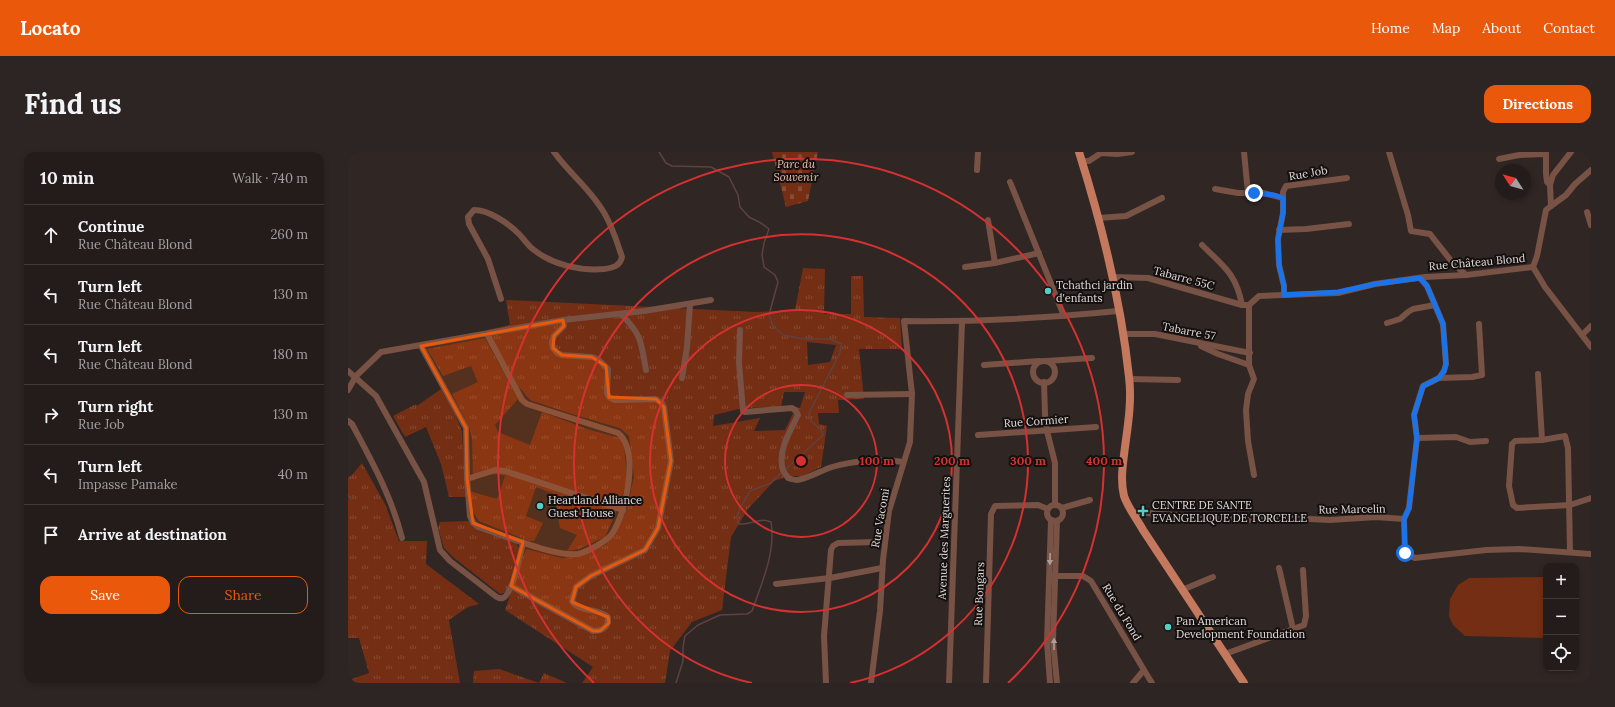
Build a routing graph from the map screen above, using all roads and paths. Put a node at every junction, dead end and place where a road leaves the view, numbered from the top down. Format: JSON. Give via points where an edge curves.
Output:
{"nodes":[{"id":1,"x":554,"y":152,"type":"edge"},
{"id":2,"x":978,"y":152,"type":"edge"},
{"id":3,"x":1079,"y":152,"type":"edge"},
{"id":4,"x":1132,"y":152,"type":"edge"},
{"id":5,"x":1244,"y":152,"type":"edge"},
{"id":6,"x":1390,"y":152,"type":"edge"},
{"id":7,"x":1571,"y":152,"type":"edge"},
{"id":8,"x":1546,"y":153,"type":"edge"},
{"id":9,"x":1499,"y":159,"type":"dead end"},
{"id":10,"x":1082,"y":161,"type":"junction"},
{"id":11,"x":977,"y":170,"type":"dead end"},
{"id":12,"x":1591,"y":170,"type":"edge"},
{"id":13,"x":1347,"y":178,"type":"dead end"},
{"id":14,"x":1010,"y":182,"type":"dead end"},
{"id":15,"x":1550,"y":185,"type":"junction"},
{"id":16,"x":1215,"y":189,"type":"dead end"},
{"id":17,"x":1248,"y":193,"type":"junction"},
{"id":18,"x":1162,"y":198,"type":"dead end"},
{"id":19,"x":1283,"y":198,"type":"junction"},
{"id":20,"x":1551,"y":206,"type":"junction"},
{"id":21,"x":1587,"y":212,"type":"dead end"},
{"id":22,"x":1098,"y":218,"type":"junction"},
{"id":23,"x":988,"y":220,"type":"dead end"},
{"id":24,"x":1349,"y":224,"type":"dead end"},
{"id":25,"x":1591,"y":225,"type":"edge"},
{"id":26,"x":1279,"y":230,"type":"junction"},
{"id":27,"x":1202,"y":245,"type":"dead end"},
{"id":28,"x":1039,"y":253,"type":"junction"},
{"id":29,"x":995,"y":263,"type":"junction"},
{"id":30,"x":965,"y":267,"type":"dead end"},
{"id":31,"x":1533,"y":267,"type":"junction"},
{"id":32,"x":1466,"y":275,"type":"junction"},
{"id":33,"x":1112,"y":277,"type":"junction"},
{"id":34,"x":1420,"y":278,"type":"junction"},
{"id":35,"x":1284,"y":295,"type":"junction"},
{"id":36,"x":501,"y":299,"type":"dead end"},
{"id":37,"x":711,"y":300,"type":"dead end"},
{"id":38,"x":690,"y":304,"type":"junction"},
{"id":39,"x":1242,"y":304,"type":"junction"},
{"id":40,"x":1249,"y":305,"type":"junction"},
{"id":41,"x":1435,"y":305,"type":"junction"},
{"id":42,"x":1118,"y":311,"type":"junction"},
{"id":43,"x":621,"y":314,"type":"junction"},
{"id":44,"x":1064,"y":316,"type":"junction"},
{"id":45,"x":563,"y":320,"type":"junction"},
{"id":46,"x":962,"y":322,"type":"junction"},
{"id":47,"x":1387,"y":323,"type":"dead end"},
{"id":48,"x":1479,"y":324,"type":"dead end"},
{"id":49,"x":1591,"y":326,"type":"edge"},
{"id":50,"x":740,"y":330,"type":"dead end"},
{"id":51,"x":487,"y":334,"type":"junction"},
{"id":52,"x":1123,"y":334,"type":"junction"},
{"id":53,"x":1582,"y":335,"type":"junction"},
{"id":54,"x":1194,"y":342,"type":"junction"},
{"id":55,"x":421,"y":346,"type":"junction"},
{"id":56,"x":1591,"y":347,"type":"edge"},
{"id":57,"x":1250,"y":353,"type":"junction"},
{"id":58,"x":1092,"y":358,"type":"dead end"},
{"id":59,"x":1059,"y":360,"type":"junction"},
{"id":60,"x":1039,"y":361,"type":"junction"},
{"id":61,"x":1046,"y":361,"type":"junction"},
{"id":62,"x":1027,"y":362,"type":"junction"},
{"id":63,"x":984,"y":365,"type":"dead end"},
{"id":64,"x":1249,"y":365,"type":"junction"},
{"id":65,"x":646,"y":370,"type":"dead end"},
{"id":66,"x":1054,"y":370,"type":"junction"},
{"id":67,"x":348,"y":371,"type":"edge"},
{"id":68,"x":1033,"y":371,"type":"junction"},
{"id":69,"x":1538,"y":374,"type":"dead end"},
{"id":70,"x":356,"y":376,"type":"junction"},
{"id":71,"x":682,"y":378,"type":"dead end"},
{"id":72,"x":1439,"y":378,"type":"junction"},
{"id":73,"x":1130,"y":379,"type":"junction"},
{"id":74,"x":1178,"y":380,"type":"dead end"},
{"id":75,"x":1044,"y":382,"type":"junction"},
{"id":76,"x":348,"y":390,"type":"edge"},
{"id":77,"x":912,"y":394,"type":"junction"},
{"id":78,"x":846,"y":395,"type":"dead end"},
{"id":79,"x":348,"y":421,"type":"edge"},
{"id":80,"x":1096,"y":427,"type":"dead end"},
{"id":81,"x":1047,"y":431,"type":"junction"},
{"id":82,"x":978,"y":435,"type":"dead end"},
{"id":83,"x":1417,"y":438,"type":"junction"},
{"id":84,"x":1542,"y":440,"type":"junction"},
{"id":85,"x":1486,"y":441,"type":"dead end"},
{"id":86,"x":903,"y":462,"type":"junction"},
{"id":87,"x":1254,"y":475,"type":"dead end"},
{"id":88,"x":467,"y":479,"type":"junction"},
{"id":89,"x":1591,"y":498,"type":"edge"},
{"id":90,"x":1090,"y":500,"type":"dead end"},
{"id":91,"x":1055,"y":505,"type":"junction"},
{"id":92,"x":1570,"y":505,"type":"junction"},
{"id":93,"x":1062,"y":508,"type":"junction"},
{"id":94,"x":1048,"y":509,"type":"junction"},
{"id":95,"x":623,"y":510,"type":"junction"},
{"id":96,"x":1132,"y":512,"type":"junction"},
{"id":97,"x":1404,"y":519,"type":"junction"},
{"id":98,"x":1054,"y":520,"type":"junction"},
{"id":99,"x":402,"y":538,"type":"dead end"},
{"id":100,"x":523,"y":542,"type":"junction"},
{"id":101,"x":877,"y":542,"type":"dead end"},
{"id":102,"x":1570,"y":552,"type":"junction"},
{"id":103,"x":1591,"y":554,"type":"edge"},
{"id":104,"x":882,"y":568,"type":"junction"},
{"id":105,"x":1279,"y":568,"type":"dead end"},
{"id":106,"x":1303,"y":570,"type":"dead end"},
{"id":107,"x":1053,"y":576,"type":"junction"},
{"id":108,"x":1213,"y":577,"type":"dead end"},
{"id":109,"x":830,"y":578,"type":"junction"},
{"id":110,"x":776,"y":584,"type":"dead end"},
{"id":111,"x":511,"y":586,"type":"junction"},
{"id":112,"x":1182,"y":590,"type":"junction"},
{"id":113,"x":1293,"y":630,"type":"junction"},
{"id":114,"x":1225,"y":654,"type":"junction"},
{"id":115,"x":1144,"y":670,"type":"junction"},
{"id":116,"x":826,"y":683,"type":"edge"},
{"id":117,"x":871,"y":683,"type":"edge"},
{"id":118,"x":949,"y":683,"type":"edge"},
{"id":119,"x":986,"y":683,"type":"edge"},
{"id":120,"x":1050,"y":683,"type":"edge"},
{"id":121,"x":1057,"y":683,"type":"edge"},
{"id":122,"x":1133,"y":683,"type":"edge"},
{"id":123,"x":1152,"y":683,"type":"edge"},
{"id":124,"x":1244,"y":683,"type":"edge"}],
"edges":[{"from":1,"to":36,"type":"street","via":[[604,212],[622,256],[621,262],[611,269],[570,268],[533,250],[514,229],[487,212],[474,210],[468,217],[469,224],[488,259]]},
{"from":2,"to":11,"type":"street"},
{"from":3,"to":10,"type":"main road"},
{"from":4,"to":10,"type":"street","via":[[1102,153],[1089,161]]},
{"from":5,"to":17,"type":"street"},
{"from":6,"to":32,"type":"street","via":[[1411,231],[1430,234]]},
{"from":7,"to":15,"type":"street","via":[[1553,175]]},
{"from":8,"to":9,"type":"street"},
{"from":8,"to":15,"type":"street","via":[[1546,174]]},
{"from":10,"to":22,"type":"main road"},
{"from":12,"to":20,"type":"street"},
{"from":13,"to":19,"type":"street","name":"Rue Job","via":[[1286,186]]},
{"from":14,"to":28,"type":"street"},
{"from":15,"to":20,"type":"street"},
{"from":16,"to":17,"type":"street","via":[[1238,194]]},
{"from":17,"to":19,"type":"street"},
{"from":18,"to":22,"type":"street","via":[[1126,216]]},
{"from":19,"to":26,"type":"street"},
{"from":20,"to":31,"type":"street","via":[[1546,210]]},
{"from":21,"to":25,"type":"street"},
{"from":22,"to":33,"type":"main road"},
{"from":23,"to":29,"type":"street"},
{"from":24,"to":26,"type":"street"},
{"from":26,"to":35,"type":"street","via":[[1279,265]]},
{"from":27,"to":39,"type":"street","via":[[1225,266],[1237,287]]},
{"from":28,"to":29,"type":"street"},
{"from":28,"to":44,"type":"street"},
{"from":29,"to":30,"type":"street"},
{"from":31,"to":32,"type":"street","name":"Rue Château Blond"},
{"from":31,"to":53,"type":"street","name":"Rue Château Blond"},
{"from":32,"to":34,"type":"street","name":"Rue Château Blond"},
{"from":33,"to":39,"type":"street","name":"Tabarre 55C","via":[[1148,278]]},
{"from":33,"to":42,"type":"main road"},
{"from":34,"to":35,"type":"street","name":"Rue Château Blond","via":[[1338,292]]},
{"from":34,"to":41,"type":"street","name":"Rue Château Blond","via":[[1427,286]]},
{"from":35,"to":40,"type":"street","name":"Rue Château Blond","via":[[1259,296]]},
{"from":37,"to":38,"type":"street"},
{"from":38,"to":43,"type":"street"},
{"from":38,"to":71,"type":"street"},
{"from":39,"to":40,"type":"street","name":"Tabarre 55C"},
{"from":40,"to":57,"type":"street"},
{"from":41,"to":47,"type":"street","via":[[1413,310],[1400,319]]},
{"from":41,"to":72,"type":"street","name":"Rue Château Blond","via":[[1443,324],[1446,364]]},
{"from":42,"to":44,"type":"street"},
{"from":42,"to":52,"type":"main road"},
{"from":43,"to":45,"type":"street"},
{"from":43,"to":65,"type":"street","via":[[637,333]]},
{"from":44,"to":46,"type":"street"},
{"from":45,"to":51,"type":"street"},
{"from":45,"to":111,"type":"street","via":[[564,326],[554,336],[553,348],[562,355],[592,357],[606,366],[609,398],[656,398],[664,407],[671,461],[658,528],[645,550],[591,576],[576,587],[572,600],[574,604],[604,613],[608,617],[609,623],[600,631],[593,631]]},
{"from":46,"to":77,"type":"street","name":"Rue Vacomi","via":[[904,321]]},
{"from":46,"to":118,"type":"street","name":"Avenue des Marguerites"},
{"from":48,"to":72,"type":"street","via":[[1482,376]]},
{"from":49,"to":53,"type":"street"},
{"from":50,"to":86,"type":"street","via":[[739,363],[743,411],[792,408],[798,415],[783,448],[782,461],[788,478],[798,480],[848,463],[879,460]]},
{"from":51,"to":55,"type":"street"},
{"from":51,"to":95,"type":"street","via":[[522,400],[527,404],[618,433],[623,437],[630,479]]},
{"from":52,"to":54,"type":"street","name":"Tabarre 57","via":[[1155,334]]},
{"from":52,"to":73,"type":"main road"},
{"from":53,"to":56,"type":"street","name":"Rue Château Blond"},
{"from":54,"to":57,"type":"street","name":"Tabarre 57"},
{"from":54,"to":64,"type":"street"},
{"from":55,"to":70,"type":"street","via":[[381,352]]},
{"from":55,"to":88,"type":"street","via":[[466,428]]},
{"from":57,"to":64,"type":"street"},
{"from":58,"to":59,"type":"street"},
{"from":59,"to":61,"type":"street"},
{"from":59,"to":66,"type":"street"},
{"from":60,"to":61,"type":"street"},
{"from":60,"to":62,"type":"street"},
{"from":60,"to":68,"type":"street"},
{"from":61,"to":66,"type":"street"},
{"from":62,"to":63,"type":"street"},
{"from":62,"to":68,"type":"street"},
{"from":64,"to":87,"type":"street","via":[[1254,379],[1248,394],[1246,426]]},
{"from":66,"to":75,"type":"street","via":[[1052,378]]},
{"from":67,"to":70,"type":"street"},
{"from":68,"to":75,"type":"street","via":[[1036,379]]},
{"from":69,"to":84,"type":"street"},
{"from":70,"to":76,"type":"street"},
{"from":70,"to":111,"type":"street","via":[[376,396],[424,482],[440,550],[499,598],[504,598]]},
{"from":72,"to":83,"type":"street","via":[[1423,386],[1420,394],[1414,415]]},
{"from":73,"to":74,"type":"street"},
{"from":73,"to":96,"type":"main road","via":[[1122,481],[1124,495]]},
{"from":75,"to":81,"type":"street"},
{"from":77,"to":78,"type":"street"},
{"from":77,"to":86,"type":"street","name":"Rue Vacomi","via":[[910,442]]},
{"from":79,"to":99,"type":"street","via":[[352,424],[388,494]]},
{"from":80,"to":81,"type":"street","name":"Rue Cormier"},
{"from":81,"to":82,"type":"street","name":"Rue Cormier"},
{"from":81,"to":91,"type":"street","via":[[1056,463]]},
{"from":83,"to":85,"type":"street","via":[[1456,437],[1470,442]]},
{"from":83,"to":97,"type":"street","via":[[1409,508]]},
{"from":84,"to":92,"type":"street","via":[[1565,436],[1568,448]]},
{"from":84,"to":92,"type":"street","via":[[1515,441],[1512,444],[1509,486],[1513,505],[1517,508]]},
{"from":86,"to":104,"type":"street","name":"Rue Vacomi","via":[[889,511]]},
{"from":88,"to":95,"type":"street","via":[[495,470],[505,471]]},
{"from":88,"to":100,"type":"street","via":[[470,516],[473,523]]},
{"from":89,"to":92,"type":"street"},
{"from":90,"to":93,"type":"street"},
{"from":91,"to":93,"type":"street"},
{"from":91,"to":94,"type":"street"},
{"from":92,"to":102,"type":"street"},
{"from":93,"to":98,"type":"street","via":[[1063,515]]},
{"from":94,"to":98,"type":"street","via":[[1047,515]]},
{"from":94,"to":119,"type":"street","name":"Rue Bongars","via":[[1038,505],[995,506],[991,514]]},
{"from":95,"to":100,"type":"street","via":[[606,541],[580,553],[561,554]]},
{"from":96,"to":97,"type":"street","name":"Rue Marcelin","via":[[1244,520],[1376,517]]},
{"from":96,"to":112,"type":"main road"},
{"from":97,"to":102,"type":"street","via":[[1405,553],[1415,558],[1493,550]]},
{"from":98,"to":107,"type":"street"},
{"from":100,"to":111,"type":"street"},
{"from":101,"to":109,"type":"street","via":[[838,543],[833,546],[830,556]]},
{"from":102,"to":103,"type":"street"},
{"from":104,"to":109,"type":"street"},
{"from":104,"to":117,"type":"street","name":"Rue Vacomi","via":[[880,611]]},
{"from":105,"to":113,"type":"street"},
{"from":106,"to":113,"type":"street","via":[[1305,623]]},
{"from":107,"to":115,"type":"street","name":"Rue du Fond","via":[[1083,576],[1091,580]]},
{"from":107,"to":120,"type":"street","via":[[1047,647]]},
{"from":121,"to":107,"type":"street","one_way":true,"via":[[1053,641]]},
{"from":108,"to":112,"type":"street"},
{"from":109,"to":110,"type":"street"},
{"from":109,"to":116,"type":"street","via":[[824,636]]},
{"from":112,"to":114,"type":"main road"},
{"from":113,"to":114,"type":"street"},
{"from":114,"to":124,"type":"main road"},
{"from":115,"to":122,"type":"street"},
{"from":115,"to":123,"type":"street","name":"Rue du Fond"}]}
